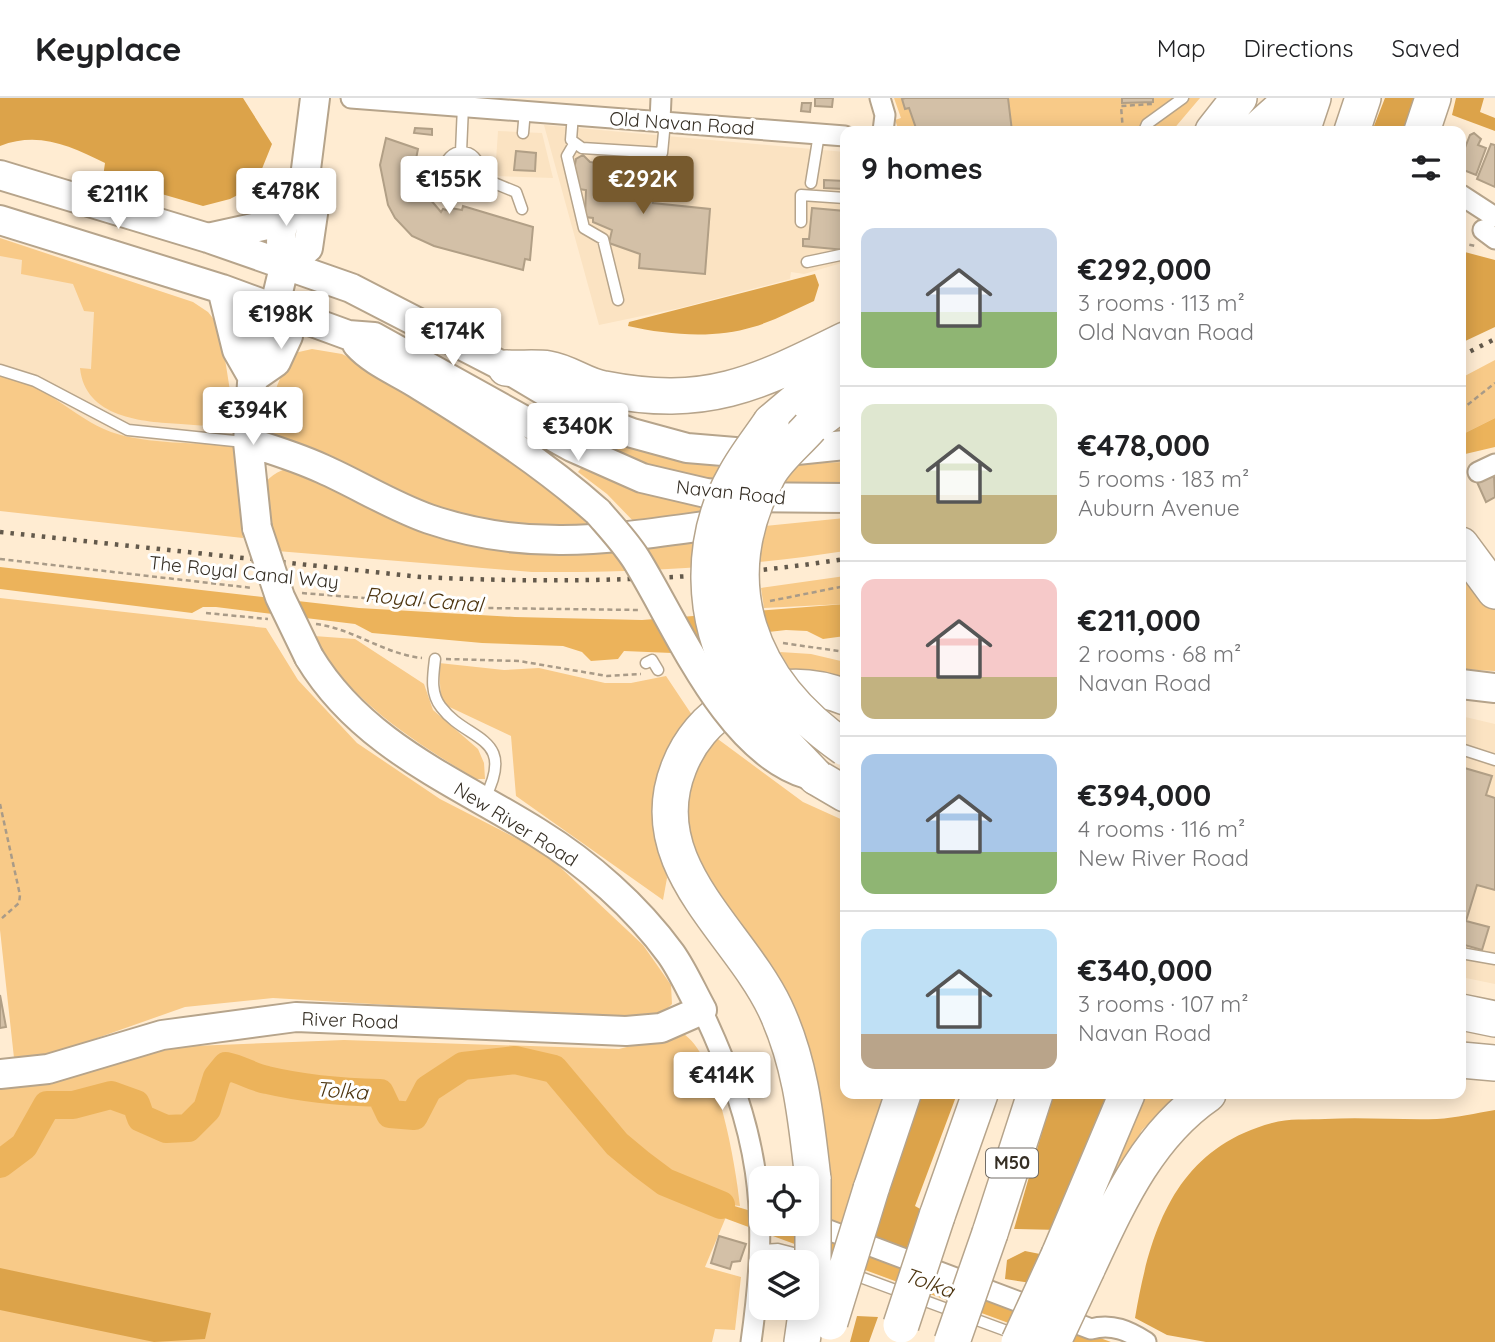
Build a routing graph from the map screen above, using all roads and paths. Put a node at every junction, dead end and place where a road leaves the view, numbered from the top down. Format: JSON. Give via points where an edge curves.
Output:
{"nodes":[{"id":1,"x":315,"y":98,"type":"edge"},
{"id":2,"x":351,"y":98,"type":"edge"},
{"id":3,"x":662,"y":98,"type":"edge"},
{"id":4,"x":880,"y":98,"type":"edge"},
{"id":5,"x":1183,"y":98,"type":"edge"},
{"id":6,"x":1239,"y":98,"type":"edge"},
{"id":7,"x":1293,"y":98,"type":"edge"},
{"id":8,"x":1313,"y":98,"type":"edge"},
{"id":9,"x":1363,"y":98,"type":"edge"},
{"id":10,"x":1433,"y":98,"type":"edge"},
{"id":11,"x":1156,"y":104,"type":"dead end"},
{"id":12,"x":463,"y":105,"type":"junction"},
{"id":13,"x":525,"y":110,"type":"junction"},
{"id":14,"x":573,"y":114,"type":"junction"},
{"id":15,"x":660,"y":121,"type":"junction"},
{"id":16,"x":885,"y":126,"type":"edge"},
{"id":17,"x":1123,"y":126,"type":"edge"},
{"id":18,"x":1146,"y":126,"type":"edge"},
{"id":19,"x":1217,"y":126,"type":"edge"},
{"id":20,"x":1262,"y":126,"type":"edge"},
{"id":21,"x":1304,"y":126,"type":"edge"},
{"id":22,"x":1354,"y":126,"type":"edge"},
{"id":23,"x":1424,"y":126,"type":"edge"},
{"id":24,"x":523,"y":133,"type":"dead end"},
{"id":25,"x":819,"y":134,"type":"junction"},
{"id":26,"x":840,"y":136,"type":"edge"},
{"id":27,"x":574,"y":145,"type":"junction"},
{"id":28,"x":461,"y":152,"type":"junction"},
{"id":29,"x":0,"y":175,"type":"edge"},
{"id":30,"x":477,"y":176,"type":"junction"},
{"id":31,"x":811,"y":183,"type":"dead end"},
{"id":32,"x":840,"y":198,"type":"edge"},
{"id":33,"x":1466,"y":202,"type":"edge"},
{"id":34,"x":295,"y":204,"type":"junction"},
{"id":35,"x":522,"y":209,"type":"dead end"},
{"id":36,"x":0,"y":219,"type":"edge"},
{"id":37,"x":801,"y":222,"type":"dead end"},
{"id":38,"x":1487,"y":233,"type":"edge"},
{"id":39,"x":208,"y":238,"type":"junction"},
{"id":40,"x":1466,"y":241,"type":"edge"},
{"id":41,"x":840,"y":255,"type":"edge"},
{"id":42,"x":807,"y":262,"type":"dead end"},
{"id":43,"x":285,"y":263,"type":"junction"},
{"id":44,"x":222,"y":289,"type":"junction"},
{"id":45,"x":618,"y":300,"type":"dead end"},
{"id":46,"x":274,"y":309,"type":"junction"},
{"id":47,"x":348,"y":335,"type":"junction"},
{"id":48,"x":840,"y":342,"type":"edge"},
{"id":49,"x":506,"y":368,"type":"junction"},
{"id":50,"x":0,"y":370,"type":"edge"},
{"id":51,"x":840,"y":373,"type":"edge"},
{"id":52,"x":253,"y":378,"type":"junction"},
{"id":53,"x":1495,"y":383,"type":"edge"},
{"id":54,"x":840,"y":405,"type":"edge"},
{"id":55,"x":1466,"y":406,"type":"edge"},
{"id":56,"x":248,"y":442,"type":"junction"},
{"id":57,"x":840,"y":446,"type":"edge"},
{"id":58,"x":292,"y":456,"type":"junction"},
{"id":59,"x":251,"y":489,"type":"junction"},
{"id":60,"x":837,"y":499,"type":"edge"},
{"id":61,"x":1466,"y":552,"type":"edge"},
{"id":62,"x":0,"y":559,"type":"edge"},
{"id":63,"x":262,"y":589,"type":"dead end"},
{"id":64,"x":1495,"y":591,"type":"edge"},
{"id":65,"x":299,"y":593,"type":"dead end"},
{"id":66,"x":486,"y":608,"type":"dead end"},
{"id":67,"x":435,"y":659,"type":"joint"},
{"id":68,"x":646,"y":663,"type":"dead end"},
{"id":69,"x":658,"y":670,"type":"joint"},
{"id":70,"x":1466,"y":685,"type":"edge"},
{"id":71,"x":1495,"y":688,"type":"edge"},
{"id":72,"x":840,"y":695,"type":"edge"},
{"id":73,"x":840,"y":745,"type":"edge"},
{"id":74,"x":1466,"y":751,"type":"edge"},
{"id":75,"x":1495,"y":760,"type":"edge"},
{"id":76,"x":835,"y":788,"type":"edge"},
{"id":77,"x":484,"y":802,"type":"junction"},
{"id":78,"x":0,"y":804,"type":"edge"},
{"id":79,"x":1,"y":919,"type":"edge"},
{"id":80,"x":1466,"y":954,"type":"edge"},
{"id":81,"x":1495,"y":959,"type":"edge"},
{"id":82,"x":702,"y":1010,"type":"junction"},
{"id":83,"x":1466,"y":1013,"type":"edge"},
{"id":84,"x":1495,"y":1019,"type":"edge"},
{"id":85,"x":0,"y":1074,"type":"edge"},
{"id":86,"x":901,"y":1099,"type":"edge"},
{"id":87,"x":978,"y":1099,"type":"edge"},
{"id":88,"x":1033,"y":1099,"type":"edge"},
{"id":89,"x":1125,"y":1099,"type":"edge"},
{"id":90,"x":1201,"y":1099,"type":"edge"},
{"id":91,"x":755,"y":1166,"type":"edge"},
{"id":92,"x":819,"y":1227,"type":"edge"},
{"id":93,"x":761,"y":1236,"type":"edge"},
{"id":94,"x":761,"y":1247,"type":"junction"},
{"id":95,"x":1073,"y":1262,"type":"junction"},
{"id":96,"x":813,"y":1322,"type":"edge"},
{"id":97,"x":898,"y":1334,"type":"edge"},
{"id":98,"x":751,"y":1342,"type":"edge"},
{"id":99,"x":952,"y":1342,"type":"edge"},
{"id":100,"x":1019,"y":1342,"type":"edge"},
{"id":101,"x":1035,"y":1342,"type":"edge"},
{"id":102,"x":1053,"y":1342,"type":"edge"},
{"id":103,"x":1146,"y":1342,"type":"edge"}],
"edges":[{"from":1,"to":34,"type":"main road"},
{"from":2,"to":12,"type":"street","name":"Old Navan Road"},
{"from":3,"to":15,"type":"street"},
{"from":4,"to":16,"type":"street"},
{"from":5,"to":18,"type":"lane"},
{"from":6,"to":19,"type":"highway"},
{"from":7,"to":20,"type":"highway"},
{"from":8,"to":21,"type":"highway"},
{"from":9,"to":22,"type":"highway"},
{"from":10,"to":23,"type":"highway"},
{"from":11,"to":17,"type":"path","via":[[1121,106]]},
{"from":12,"to":13,"type":"street","name":"Old Navan Road"},
{"from":12,"to":28,"type":"lane"},
{"from":13,"to":14,"type":"street","name":"Old Navan Road"},
{"from":13,"to":24,"type":"lane"},
{"from":14,"to":15,"type":"street","name":"Old Navan Road"},
{"from":14,"to":27,"type":"lane"},
{"from":15,"to":25,"type":"street","name":"Old Navan Road"},
{"from":15,"to":27,"type":"lane","via":[[663,153]]},
{"from":25,"to":26,"type":"street","name":"Old Navan Road"},
{"from":25,"to":31,"type":"lane"},
{"from":27,"to":45,"type":"lane","via":[[567,156],[584,228],[603,239]]},
{"from":28,"to":30,"type":"lane","via":[[475,159]]},
{"from":28,"to":30,"type":"lane","via":[[447,160],[446,176],[464,186]]},
{"from":29,"to":39,"type":"main road","name":"Navan Road"},
{"from":30,"to":35,"type":"lane","via":[[516,192]]},
{"from":32,"to":37,"type":"lane","via":[[801,195]]},
{"from":33,"to":38,"type":"street"},
{"from":34,"to":39,"type":"main road","via":[[267,225]]},
{"from":34,"to":43,"type":"main road","via":[[279,247]]},
{"from":36,"to":44,"type":"main road","name":"Navan Road"},
{"from":38,"to":40,"type":"path"},
{"from":39,"to":43,"type":"main road","name":"Navan Road"},
{"from":41,"to":42,"type":"lane"},
{"from":43,"to":46,"type":"main road"},
{"from":43,"to":49,"type":"main road","name":"Navan Road","via":[[351,288]]},
{"from":44,"to":46,"type":"main road","name":"Navan Road"},
{"from":44,"to":52,"type":"main road","via":[[237,350]]},
{"from":46,"to":47,"type":"main road","name":"Navan Road"},
{"from":46,"to":52,"type":"main road","via":[[263,323]]},
{"from":47,"to":60,"type":"main road","name":"Navan Road","via":[[374,337],[572,447],[642,478],[719,494]]},
{"from":47,"to":76,"type":"main road","bridge":true,"via":[[364,353],[504,441],[598,512],[635,557],[684,647],[725,708],[774,759]]},
{"from":48,"to":49,"type":"highway","via":[[748,384],[702,396],[659,398],[600,389],[550,369]]},
{"from":49,"to":57,"type":"main road","name":"Navan Road","via":[[584,415],[687,448],[759,454]]},
{"from":50,"to":56,"type":"lane","via":[[35,381],[128,430]]},
{"from":51,"to":76,"type":"highway","bridge":true,"via":[[771,422],[734,477],[710,546],[709,599],[736,682],[768,726]]},
{"from":52,"to":56,"type":"main road"},
{"from":53,"to":55,"type":"path"},
{"from":54,"to":73,"type":"highway","bridge":true,"via":[[810,427],[769,473],[750,517],[741,597],[750,638],[775,681],[814,727]]},
{"from":56,"to":58,"type":"main road"},
{"from":56,"to":59,"type":"main road"},
{"from":58,"to":59,"type":"main road","via":[[268,467]]},
{"from":58,"to":60,"type":"main road","via":[[428,518],[536,541],[597,541],[779,516]]},
{"from":59,"to":77,"type":"main road","name":"New River Road","bridge":true,"via":[[257,528],[280,597],[309,657],[346,705],[391,747]]},
{"from":61,"to":64,"type":"highway"},
{"from":62,"to":63,"type":"path","name":"The Royal Canal Way"},
{"from":65,"to":66,"type":"path","name":"The Royal Canal Way"},
{"from":67,"to":69,"type":"path","via":[[519,661],[607,676]]},
{"from":67,"to":77,"type":"lane","via":[[432,685],[441,707],[487,742],[495,759],[495,779]]},
{"from":68,"to":69,"type":"lane","via":[[652,660]]},
{"from":70,"to":71,"type":"main road"},
{"from":72,"to":96,"type":"highway","bridge":true,"via":[[801,686],[771,689],[724,709],[686,749],[672,784],[669,816],[676,853],[689,882],[752,969],[791,1045],[804,1098],[813,1178]]},
{"from":74,"to":75,"type":"lane"},
{"from":77,"to":82,"type":"main road","name":"New River Road","via":[[538,833],[617,893],[671,954]]},
{"from":78,"to":79,"type":"path","via":[[20,895],[19,903]]},
{"from":80,"to":81,"type":"lane"},
{"from":82,"to":85,"type":"main road","name":"River Road","via":[[661,1028],[626,1031],[296,1017],[162,1035],[48,1069]]},
{"from":82,"to":91,"type":"street","via":[[746,1118]]},
{"from":83,"to":84,"type":"highway"},
{"from":86,"to":96,"type":"highway","bridge":true,"via":[[871,1189]]},
{"from":87,"to":97,"type":"highway","number":"M50","bridge":true},
{"from":88,"to":99,"type":"highway","number":"M50","bridge":true},
{"from":89,"to":95,"type":"highway"},
{"from":90,"to":95,"type":"highway","via":[[1184,1111],[1139,1166]]},
{"from":92,"to":103,"type":"street","via":[[1091,1329],[1103,1325],[1129,1331]]},
{"from":93,"to":94,"type":"street"},
{"from":94,"to":98,"type":"street"},
{"from":94,"to":101,"type":"lane","via":[[793,1251]]},
{"from":95,"to":100,"type":"highway","bridge":true},
{"from":95,"to":102,"type":"highway","bridge":true}]}
